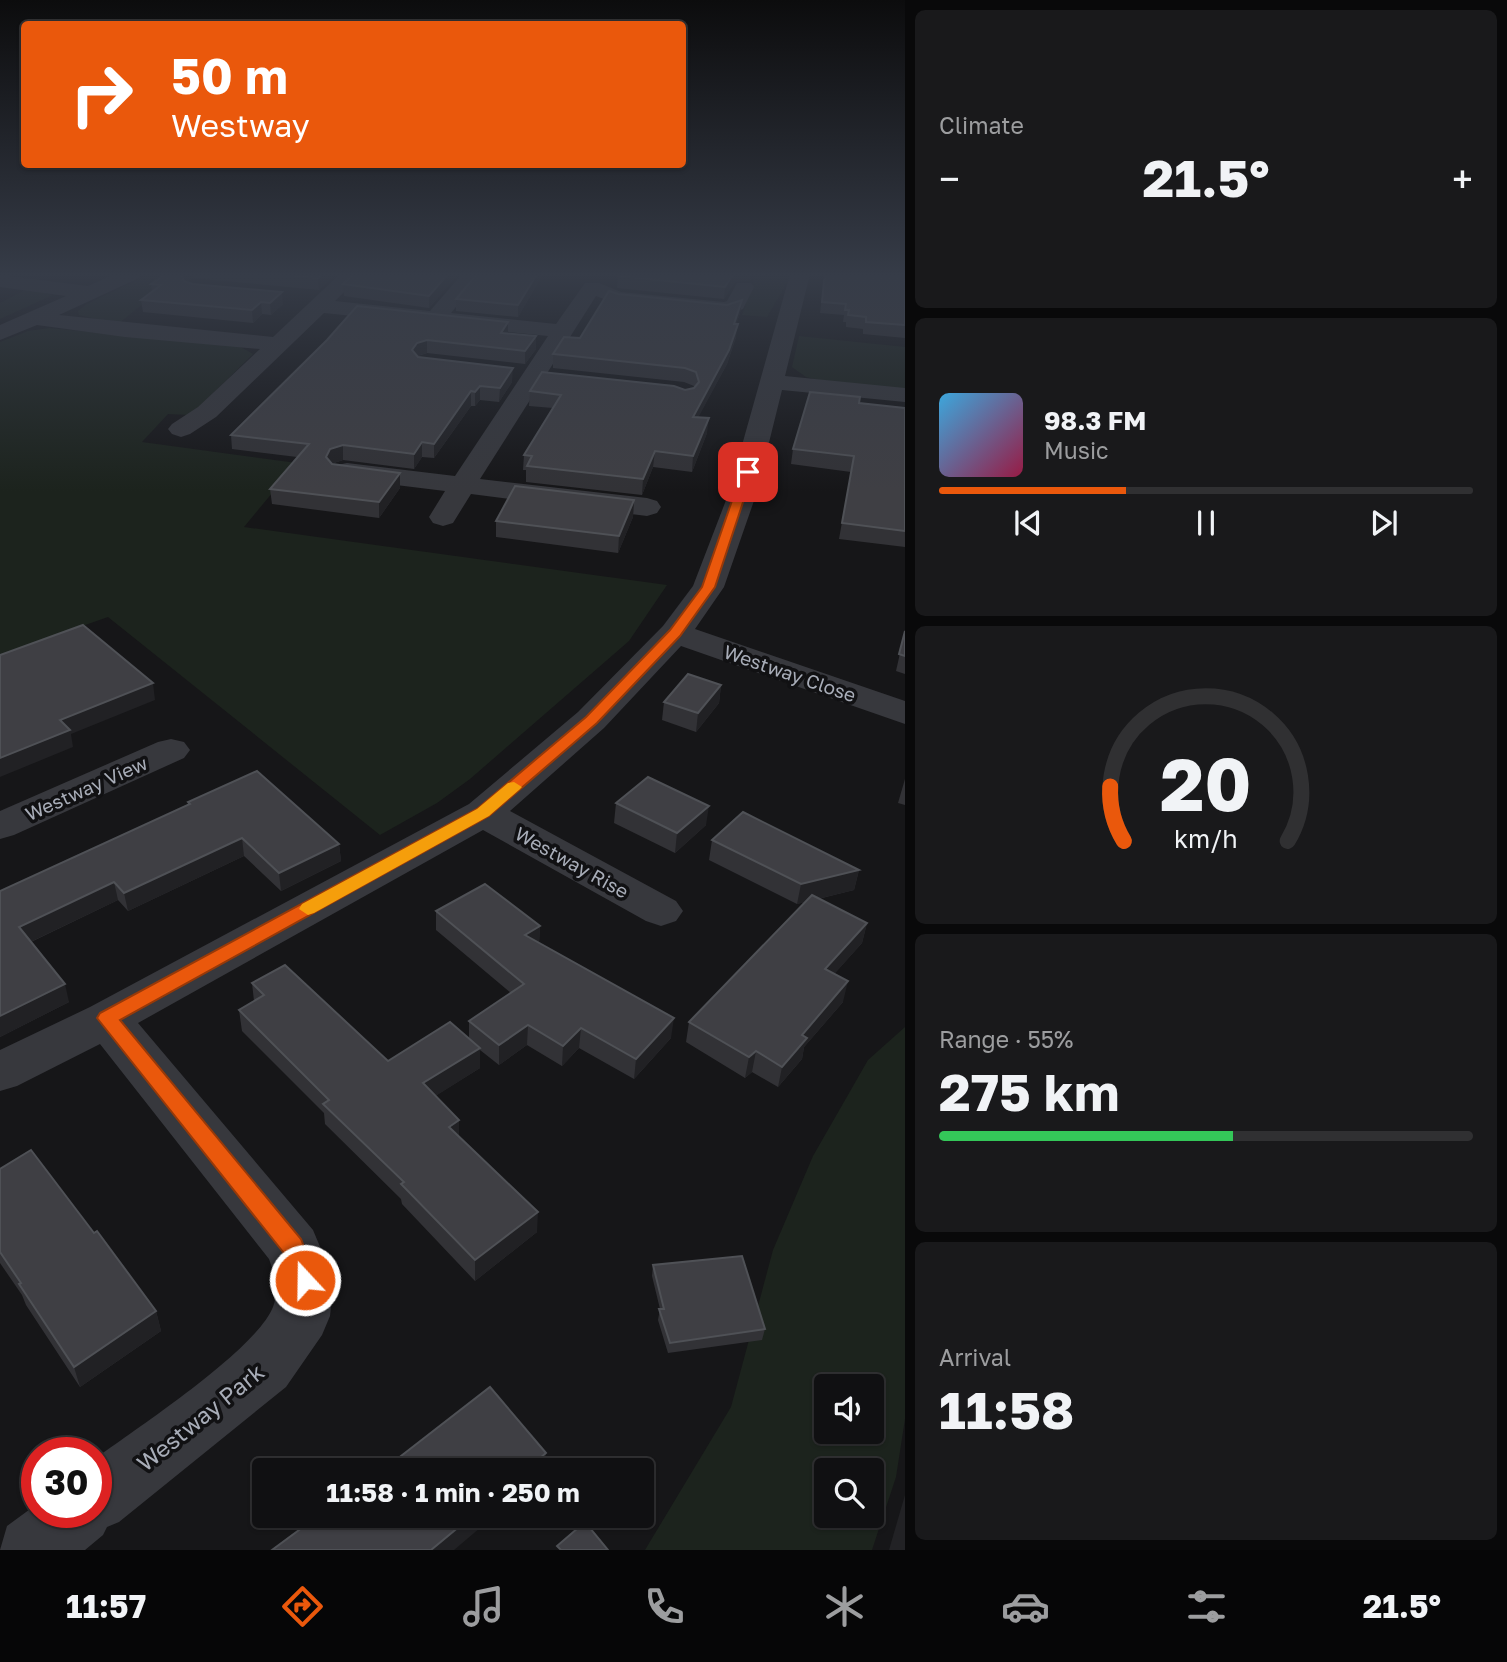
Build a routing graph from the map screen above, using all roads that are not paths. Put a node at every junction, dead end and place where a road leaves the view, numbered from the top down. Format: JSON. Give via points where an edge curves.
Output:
{"nodes":[{"id":1,"x":276,"y":346,"type":"edge"},
{"id":2,"x":554,"y":346,"type":"edge"},
{"id":3,"x":781,"y":346,"type":"edge"},
{"id":4,"x":771,"y":382,"type":"junction"},
{"id":5,"x":905,"y":395,"type":"edge"},
{"id":6,"x":181,"y":429,"type":"dead end"},
{"id":7,"x":343,"y":471,"type":"edge"},
{"id":8,"x":463,"y":485,"type":"junction"},
{"id":9,"x":647,"y":507,"type":"dead end"},
{"id":10,"x":443,"y":517,"type":"dead end"},
{"id":11,"x":675,"y":633,"type":"junction"},
{"id":12,"x":905,"y":713,"type":"edge"},
{"id":13,"x":171,"y":750,"type":"dead end"},
{"id":14,"x":483,"y":813,"type":"junction"},
{"id":15,"x":0,"y":826,"type":"edge"},
{"id":16,"x":661,"y":911,"type":"dead end"},
{"id":17,"x":107,"y":1018,"type":"junction"},
{"id":18,"x":0,"y":1072,"type":"edge"},
{"id":19,"x":112,"y":1487,"type":"edge"},
{"id":20,"x":59,"y":1528,"type":"edge"},
{"id":21,"x":31,"y":1550,"type":"edge"}],
"edges":[{"from":1,"to":6,"type":"street","via":[[207,412]]},
{"from":2,"to":8,"type":"street"},
{"from":3,"to":4,"type":"street"},
{"from":4,"to":5,"type":"street"},
{"from":4,"to":11,"type":"street","via":[[742,495],[708,587]]},
{"from":7,"to":8,"type":"street"},
{"from":8,"to":9,"type":"street"},
{"from":8,"to":10,"type":"street"},
{"from":11,"to":12,"type":"street","name":"Westway Close"},
{"from":11,"to":14,"type":"street","via":[[591,720]]},
{"from":13,"to":15,"type":"street","name":"Westway View"},
{"from":14,"to":16,"type":"street","name":"Westway Rise"},
{"from":14,"to":17,"type":"street"},
{"from":17,"to":18,"type":"street"},
{"from":17,"to":19,"type":"street","name":"Westway Park","via":[[293,1247],[305,1280],[301,1316],[265,1367]]},
{"from":20,"to":21,"type":"street"}]}
